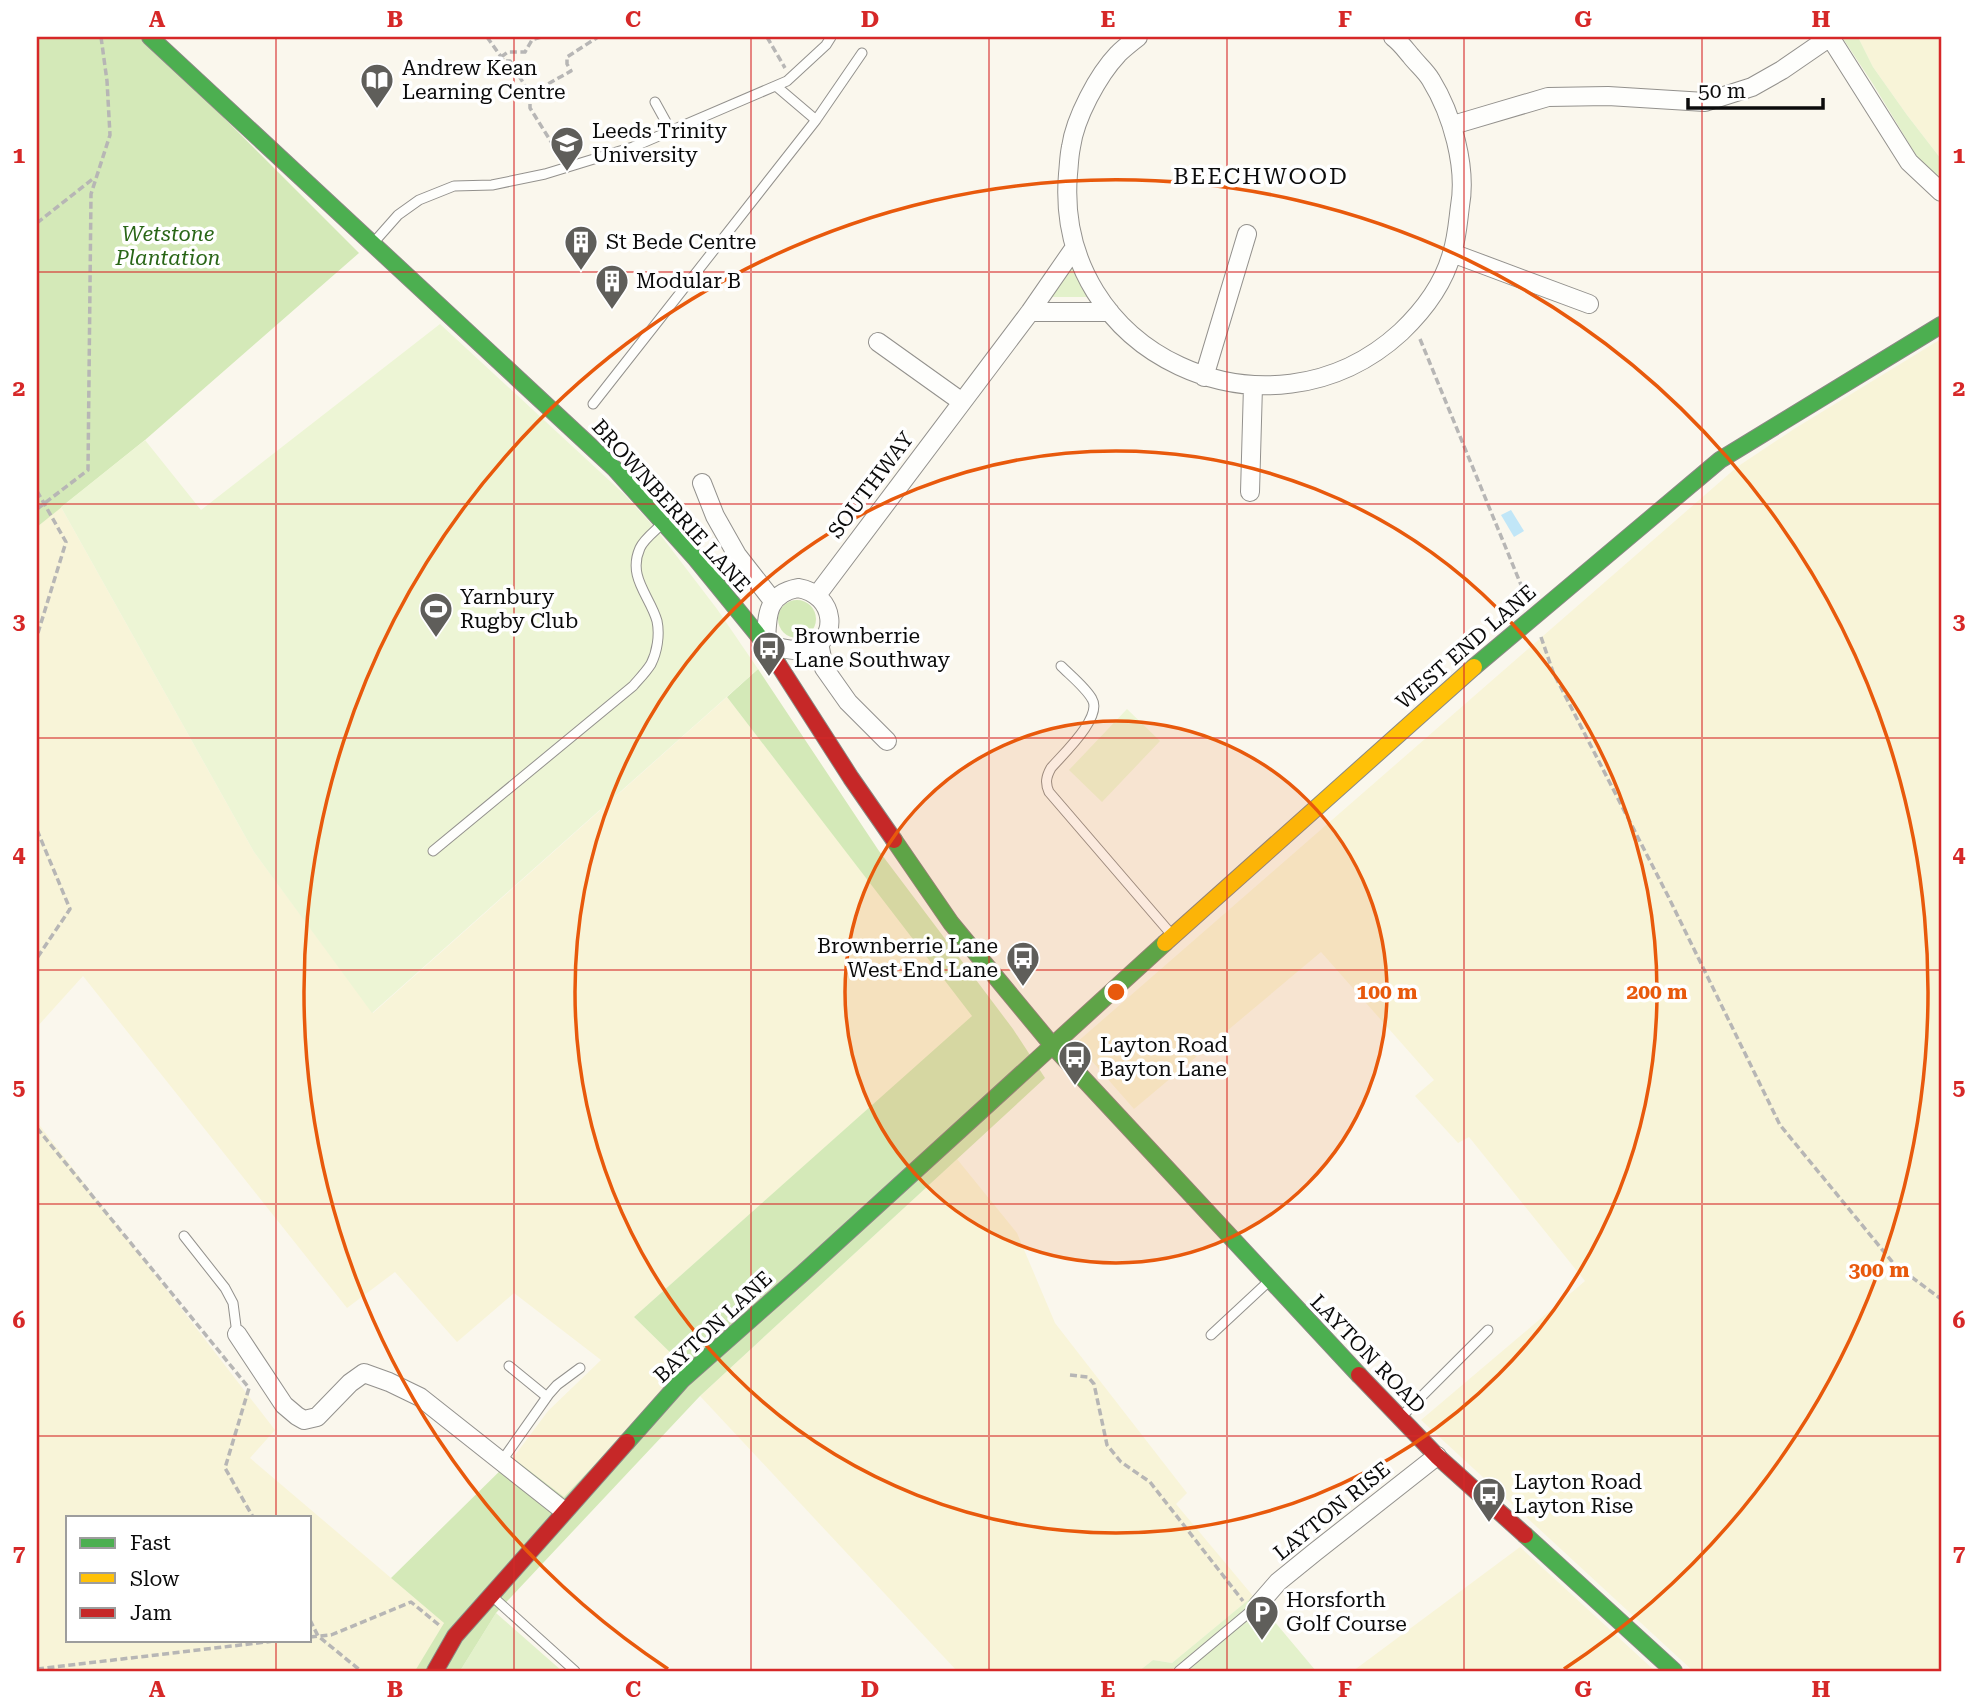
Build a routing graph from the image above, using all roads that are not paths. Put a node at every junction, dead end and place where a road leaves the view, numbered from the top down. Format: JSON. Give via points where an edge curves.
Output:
{"nodes":[{"id":1,"x":150,"y":37,"type":"edge"},
{"id":2,"x":831,"y":37,"type":"edge"},
{"id":3,"x":1138,"y":37,"type":"edge"},
{"id":4,"x":1392,"y":37,"type":"edge"},
{"id":5,"x":1830,"y":37,"type":"edge"},
{"id":6,"x":862,"y":53,"type":"dead end"},
{"id":7,"x":776,"y":86,"type":"junction"},
{"id":8,"x":655,"y":102,"type":"dead end"},
{"id":9,"x":816,"y":120,"type":"junction"},
{"id":10,"x":1453,"y":125,"type":"junction"},
{"id":11,"x":671,"y":131,"type":"junction"},
{"id":12,"x":1941,"y":192,"type":"edge"},
{"id":13,"x":1247,"y":234,"type":"dead end"},
{"id":14,"x":373,"y":243,"type":"junction"},
{"id":15,"x":1075,"y":247,"type":"junction"},
{"id":16,"x":1452,"y":253,"type":"junction"},
{"id":17,"x":1589,"y":304,"type":"dead end"},
{"id":18,"x":1030,"y":312,"type":"junction"},
{"id":19,"x":1110,"y":312,"type":"junction"},
{"id":20,"x":1941,"y":324,"type":"edge"},
{"id":21,"x":878,"y":342,"type":"dead end"},
{"id":22,"x":1204,"y":377,"type":"junction"},
{"id":23,"x":1253,"y":386,"type":"junction"},
{"id":24,"x":962,"y":402,"type":"junction"},
{"id":25,"x":593,"y":404,"type":"dead end"},
{"id":26,"x":702,"y":483,"type":"dead end"},
{"id":27,"x":1250,"y":492,"type":"dead end"},
{"id":28,"x":663,"y":522,"type":"junction"},
{"id":29,"x":817,"y":594,"type":"junction"},
{"id":30,"x":773,"y":601,"type":"junction"},
{"id":31,"x":819,"y":643,"type":"junction"},
{"id":32,"x":766,"y":645,"type":"junction"},
{"id":33,"x":1061,"y":666,"type":"dead end"},
{"id":34,"x":887,"y":741,"type":"dead end"},
{"id":35,"x":433,"y":851,"type":"dead end"},
{"id":36,"x":1173,"y":936,"type":"junction"},
{"id":37,"x":1052,"y":1045,"type":"junction"},
{"id":38,"x":184,"y":1236,"type":"dead end"},
{"id":39,"x":1269,"y":1280,"type":"junction"},
{"id":40,"x":1488,"y":1330,"type":"dead end"},
{"id":41,"x":237,"y":1334,"type":"joint"},
{"id":42,"x":1211,"y":1335,"type":"dead end"},
{"id":43,"x":509,"y":1366,"type":"dead end"},
{"id":44,"x":580,"y":1368,"type":"dead end"},
{"id":45,"x":547,"y":1397,"type":"junction"},
{"id":46,"x":1400,"y":1418,"type":"junction"},
{"id":47,"x":1437,"y":1456,"type":"junction"},
{"id":48,"x":501,"y":1462,"type":"junction"},
{"id":49,"x":564,"y":1511,"type":"junction"},
{"id":50,"x":491,"y":1594,"type":"junction"},
{"id":51,"x":1254,"y":1608,"type":"joint"},
{"id":52,"x":435,"y":1671,"type":"edge"},
{"id":53,"x":575,"y":1671,"type":"edge"},
{"id":54,"x":1179,"y":1671,"type":"edge"},
{"id":55,"x":1674,"y":1671,"type":"edge"}],
"edges":[{"from":1,"to":14,"type":"street","name":"BROWNBERRIE LANE"},
{"from":2,"to":7,"type":"lane"},
{"from":3,"to":15,"type":"street","via":[[1118,54],[1088,97],[1071,145],[1066,196]]},
{"from":4,"to":10,"type":"street","via":[[1431,79]]},
{"from":5,"to":10,"type":"street","via":[[1752,87],[1705,102],[1548,97]]},
{"from":5,"to":12,"type":"street","via":[[1909,162]]},
{"from":6,"to":9,"type":"lane"},
{"from":7,"to":9,"type":"lane"},
{"from":7,"to":11,"type":"lane"},
{"from":8,"to":11,"type":"lane"},
{"from":9,"to":25,"type":"lane"},
{"from":10,"to":16,"type":"street","via":[[1463,189]]},
{"from":11,"to":14,"type":"lane","via":[[567,167],[492,185],[454,186],[419,200]]},
{"from":13,"to":22,"type":"street"},
{"from":14,"to":28,"type":"street","name":"BROWNBERRIE LANE","via":[[615,469]]},
{"from":15,"to":18,"type":"street","name":"SOUTHWAY"},
{"from":15,"to":19,"type":"street"},
{"from":16,"to":17,"type":"street"},
{"from":16,"to":23,"type":"street","via":[[1437,287],[1412,321],[1382,349],[1342,371],[1298,384]]},
{"from":18,"to":19,"type":"street"},
{"from":18,"to":24,"type":"street","name":"SOUTHWAY"},
{"from":19,"to":22,"type":"street","via":[[1137,340],[1169,362]]},
{"from":20,"to":36,"type":"street","name":"WEST END LANE","via":[[1720,460],[1452,685]]},
{"from":21,"to":24,"type":"street"},
{"from":22,"to":23,"type":"street"},
{"from":23,"to":27,"type":"street"},
{"from":24,"to":29,"type":"street","name":"SOUTHWAY"},
{"from":26,"to":30,"type":"street","via":[[737,555]]},
{"from":28,"to":32,"type":"street","name":"BROWNBERRIE LANE"},
{"from":28,"to":35,"type":"lane","via":[[641,545],[637,558],[640,586],[657,621],[658,642],[651,664],[634,686]]},
{"from":29,"to":30,"type":"street","via":[[798,588]]},
{"from":29,"to":31,"type":"street","via":[[830,618]]},
{"from":30,"to":32,"type":"street"},
{"from":31,"to":32,"type":"street","via":[[803,650]]},
{"from":31,"to":34,"type":"street","via":[[824,668],[848,702]]},
{"from":32,"to":37,"type":"street","name":"BROWNBERRIE LANE","via":[[850,778],[951,923]]},
{"from":33,"to":36,"type":"lane","via":[[1095,707],[1090,722],[1051,768],[1046,785]]},
{"from":36,"to":37,"type":"street","name":"WEST END LANE"},
{"from":37,"to":39,"type":"street","name":"LAYTON ROAD"},
{"from":37,"to":49,"type":"street","name":"BAYTON LANE","via":[[682,1380]]},
{"from":38,"to":41,"type":"lane","via":[[225,1288],[233,1303]]},
{"from":39,"to":42,"type":"lane"},
{"from":39,"to":46,"type":"street","name":"LAYTON ROAD"},
{"from":40,"to":46,"type":"lane"},
{"from":41,"to":48,"type":"street","via":[[284,1405],[304,1420],[317,1417],[364,1373],[420,1396]]},
{"from":43,"to":45,"type":"lane"},
{"from":44,"to":45,"type":"lane"},
{"from":45,"to":48,"type":"lane"},
{"from":46,"to":47,"type":"street","name":"LAYTON ROAD"},
{"from":47,"to":51,"type":"street","name":"LAYTON RISE","via":[[1278,1582]]},
{"from":47,"to":55,"type":"street","name":"LAYTON ROAD"},
{"from":48,"to":49,"type":"street"},
{"from":49,"to":50,"type":"street","name":"BAYTON LANE"},
{"from":50,"to":52,"type":"street","name":"BAYTON LANE","via":[[455,1636]]},
{"from":50,"to":53,"type":"lane"},
{"from":51,"to":54,"type":"lane"}]}
